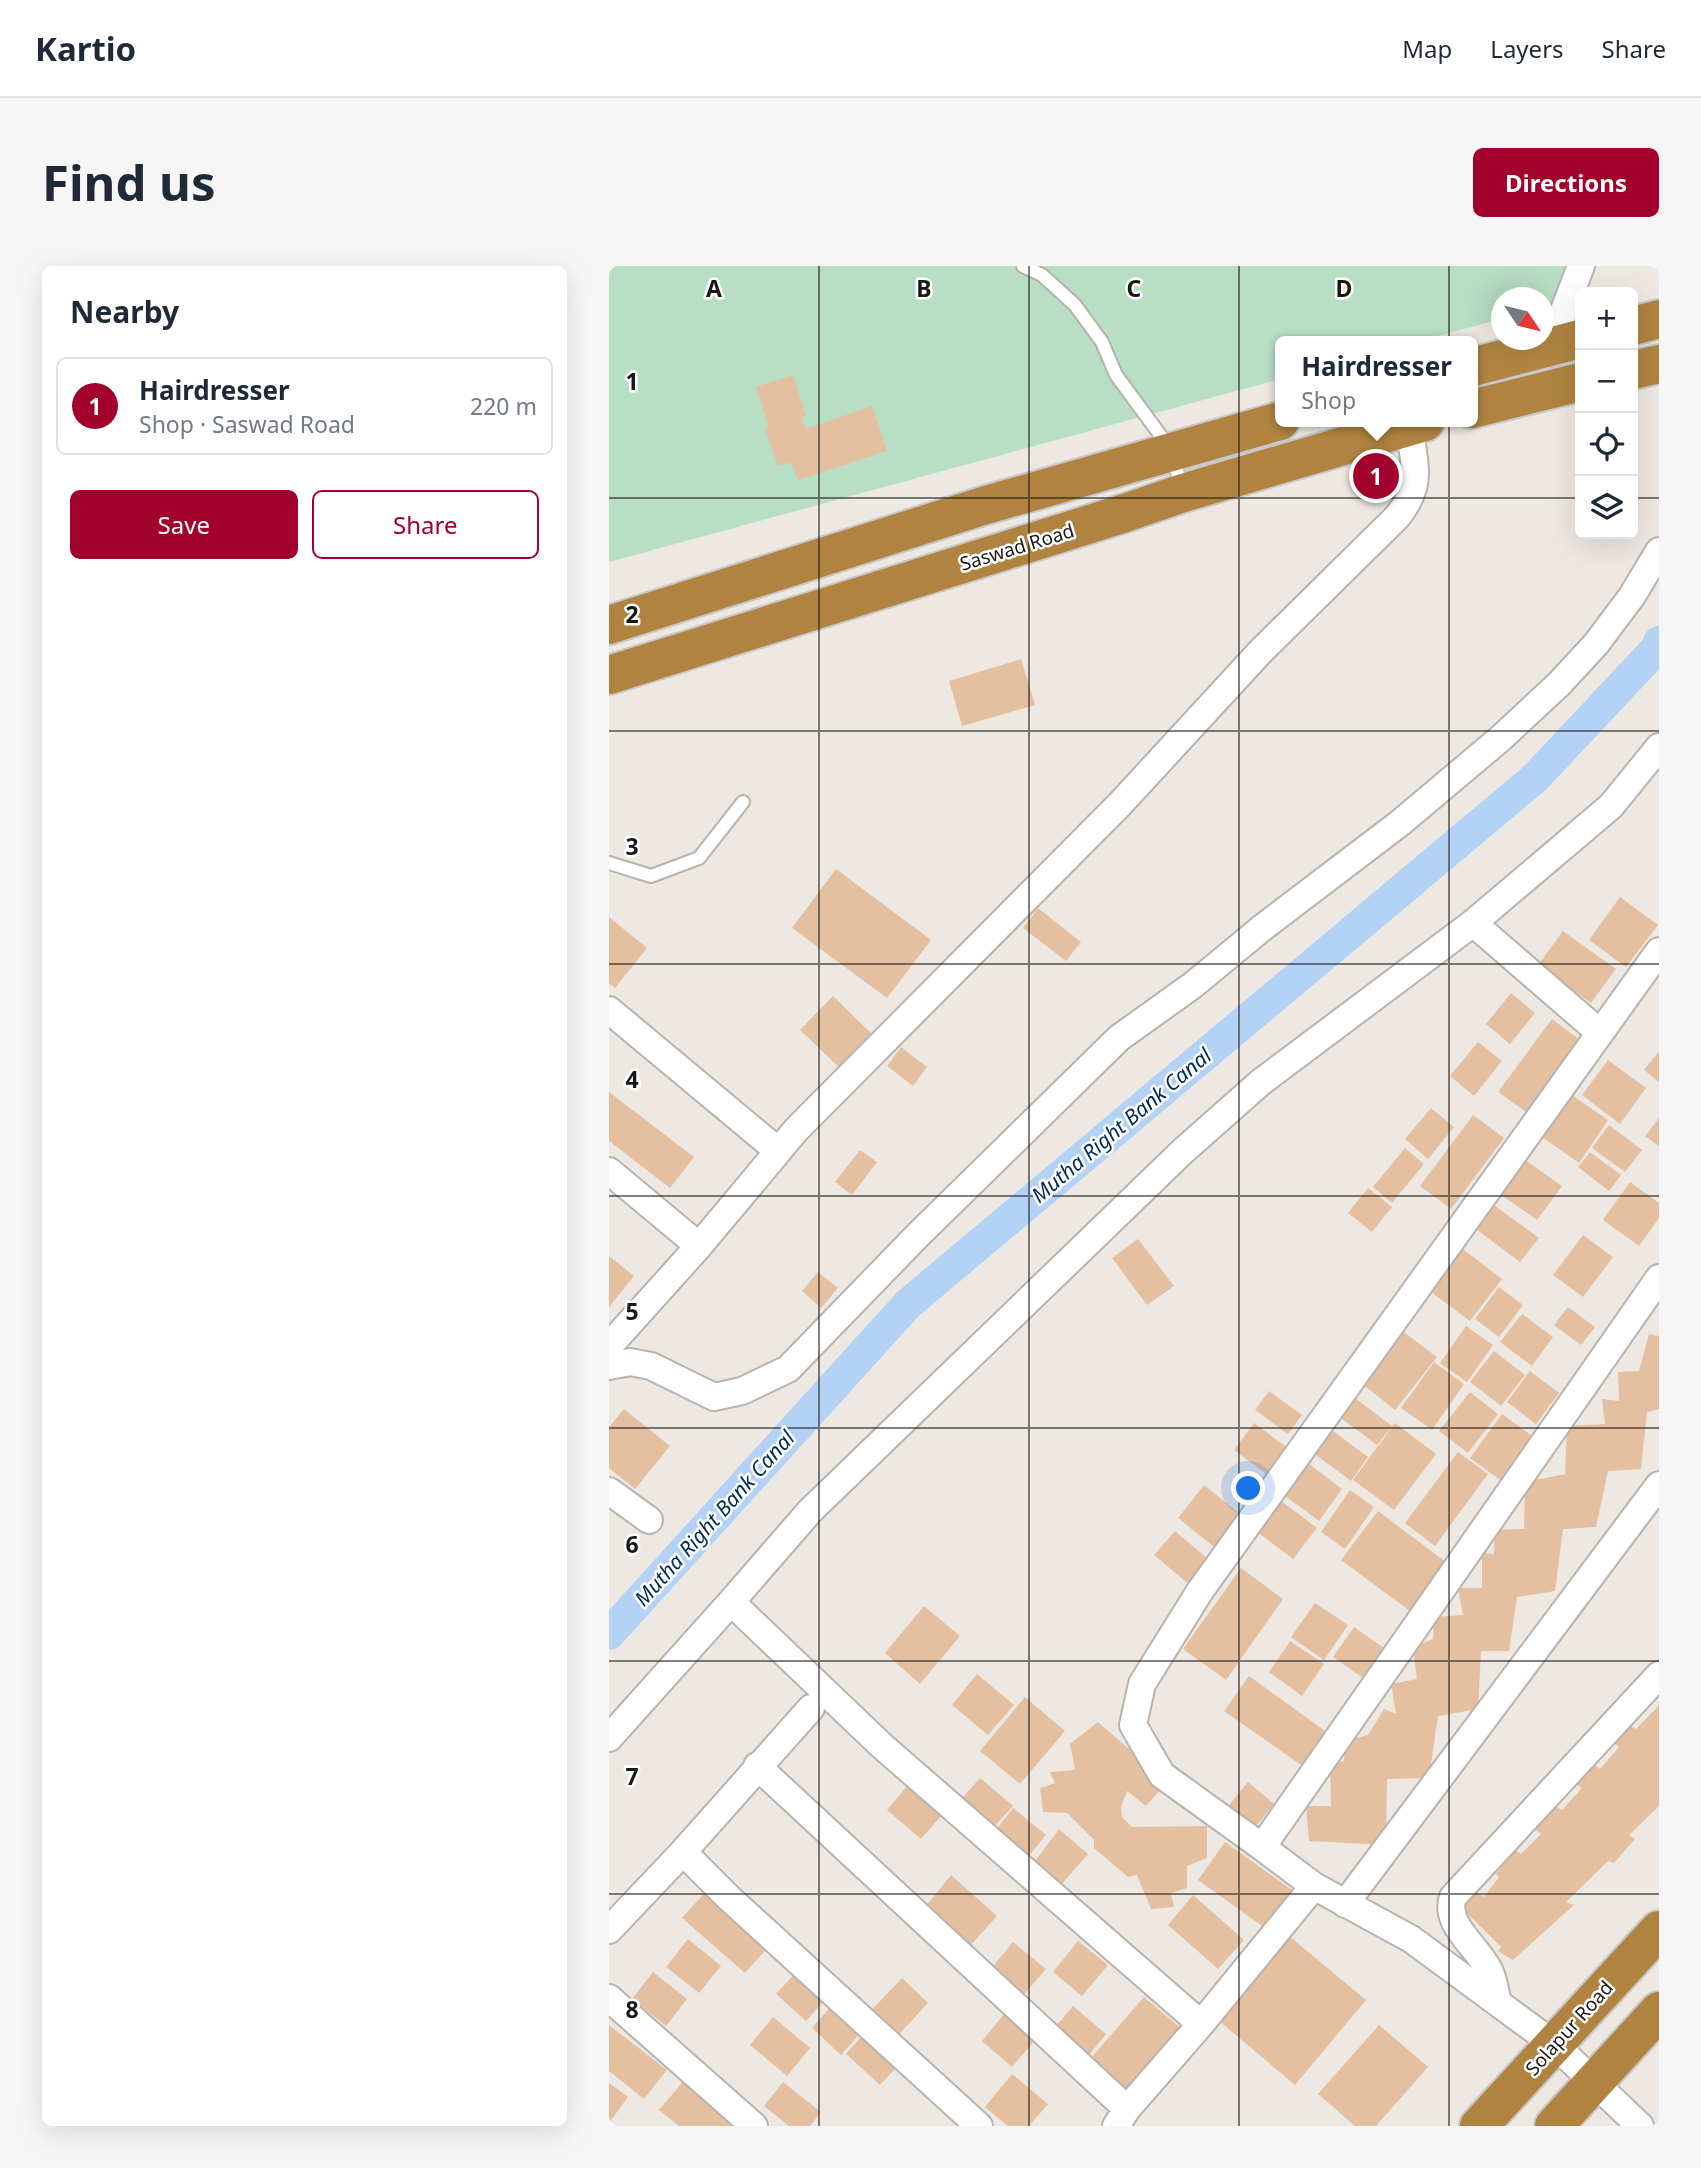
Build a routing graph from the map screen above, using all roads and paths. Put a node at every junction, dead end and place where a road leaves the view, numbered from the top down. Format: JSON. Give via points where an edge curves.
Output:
{"nodes":[{"id":1,"x":1023,"y":266,"type":"edge"},
{"id":2,"x":1581,"y":266,"type":"edge"},
{"id":3,"x":1042,"y":271,"type":"edge"},
{"id":4,"x":1659,"y":319,"type":"edge"},
{"id":5,"x":1638,"y":325,"type":"edge"},
{"id":6,"x":1565,"y":343,"type":"edge"},
{"id":7,"x":1659,"y":364,"type":"edge"},
{"id":8,"x":1478,"y":365,"type":"edge"},
{"id":9,"x":1638,"y":369,"type":"edge"},
{"id":10,"x":1575,"y":383,"type":"edge"},
{"id":11,"x":1478,"y":408,"type":"edge"},
{"id":12,"x":1275,"y":422,"type":"edge"},
{"id":13,"x":1407,"y":427,"type":"edge"},
{"id":14,"x":1417,"y":427,"type":"edge"},
{"id":15,"x":1172,"y":451,"type":"junction"},
{"id":16,"x":1183,"y":493,"type":"junction"},
{"id":17,"x":1659,"y":551,"type":"edge"},
{"id":18,"x":609,"y":625,"type":"edge"},
{"id":19,"x":609,"y":675,"type":"edge"},
{"id":20,"x":1659,"y":747,"type":"edge"},
{"id":21,"x":743,"y":802,"type":"dead end"},
{"id":22,"x":609,"y":863,"type":"edge"},
{"id":23,"x":1473,"y":923,"type":"junction"},
{"id":24,"x":1659,"y":950,"type":"edge"},
{"id":25,"x":609,"y":1010,"type":"edge"},
{"id":26,"x":1599,"y":1032,"type":"junction"},
{"id":27,"x":777,"y":1150,"type":"junction"},
{"id":28,"x":609,"y":1171,"type":"edge"},
{"id":29,"x":699,"y":1246,"type":"junction"},
{"id":30,"x":1659,"y":1278,"type":"edge"},
{"id":31,"x":609,"y":1346,"type":"edge"},
{"id":32,"x":609,"y":1366,"type":"edge"},
{"id":33,"x":1659,"y":1485,"type":"edge"},
{"id":34,"x":609,"y":1490,"type":"edge"},
{"id":35,"x":649,"y":1520,"type":"dead end"},
{"id":36,"x":731,"y":1602,"type":"junction"},
{"id":37,"x":1659,"y":1675,"type":"edge"},
{"id":38,"x":811,"y":1708,"type":"dead end"},
{"id":39,"x":609,"y":1738,"type":"edge"},
{"id":40,"x":757,"y":1766,"type":"junction"},
{"id":41,"x":1262,"y":1847,"type":"junction"},
{"id":42,"x":683,"y":1852,"type":"junction"},
{"id":43,"x":1314,"y":1886,"type":"junction"},
{"id":44,"x":1345,"y":1904,"type":"junction"},
{"id":45,"x":609,"y":1930,"type":"edge"},
{"id":46,"x":1659,"y":1930,"type":"edge"},
{"id":47,"x":609,"y":1998,"type":"edge"},
{"id":48,"x":1497,"y":2003,"type":"junction"},
{"id":49,"x":1659,"y":2011,"type":"edge"},
{"id":50,"x":1201,"y":2024,"type":"junction"},
{"id":51,"x":1555,"y":2045,"type":"junction"},
{"id":52,"x":1595,"y":2082,"type":"junction"},
{"id":53,"x":1121,"y":2117,"type":"edge"},
{"id":54,"x":754,"y":2126,"type":"edge"},
{"id":55,"x":979,"y":2126,"type":"edge"},
{"id":56,"x":1479,"y":2126,"type":"edge"},
{"id":57,"x":1554,"y":2126,"type":"edge"},
{"id":58,"x":1640,"y":2126,"type":"edge"}],
"edges":[{"from":1,"to":3,"type":"lane"},
{"from":2,"to":6,"type":"street"},
{"from":3,"to":15,"type":"lane","via":[[1103,342],[1116,375]]},
{"from":4,"to":5,"type":"highway"},
{"from":6,"to":8,"type":"highway"},
{"from":7,"to":9,"type":"highway"},
{"from":10,"to":11,"type":"highway"},
{"from":12,"to":15,"type":"highway"},
{"from":13,"to":16,"type":"highway","name":"Saswad Road"},
{"from":14,"to":27,"type":"street","via":[[1416,480],[1410,501],[1397,517]]},
{"from":15,"to":16,"type":"lane"},
{"from":15,"to":18,"type":"highway"},
{"from":16,"to":19,"type":"highway","name":"Saswad Road"},
{"from":17,"to":32,"type":"street","via":[[1596,644],[1549,693],[1400,824],[1119,1038],[788,1369],[742,1391],[714,1397],[651,1366],[631,1362]]},
{"from":20,"to":23,"type":"street","via":[[1611,806]]},
{"from":21,"to":22,"type":"lane","via":[[699,858],[651,876]]},
{"from":23,"to":26,"type":"street"},
{"from":23,"to":36,"type":"street","via":[[1261,1082],[1183,1151],[810,1511]]},
{"from":24,"to":26,"type":"street"},
{"from":25,"to":27,"type":"street"},
{"from":26,"to":41,"type":"street","via":[[1200,1591],[1142,1684],[1133,1725],[1162,1774]]},
{"from":27,"to":29,"type":"street"},
{"from":28,"to":29,"type":"street"},
{"from":29,"to":31,"type":"street"},
{"from":30,"to":41,"type":"street"},
{"from":33,"to":44,"type":"street"},
{"from":34,"to":35,"type":"street"},
{"from":36,"to":39,"type":"street"},
{"from":36,"to":50,"type":"street","via":[[881,1745]]},
{"from":37,"to":48,"type":"street","via":[[1453,1896],[1451,1913],[1490,1970]]},
{"from":38,"to":40,"type":"street"},
{"from":40,"to":42,"type":"street"},
{"from":40,"to":53,"type":"street"},
{"from":41,"to":43,"type":"street"},
{"from":42,"to":45,"type":"street"},
{"from":42,"to":55,"type":"street"},
{"from":43,"to":44,"type":"street"},
{"from":43,"to":50,"type":"street"},
{"from":44,"to":48,"type":"street","via":[[1411,1939]]},
{"from":46,"to":51,"type":"highway","name":"Solapur Road"},
{"from":47,"to":54,"type":"street"},
{"from":48,"to":51,"type":"street"},
{"from":49,"to":52,"type":"highway"},
{"from":50,"to":53,"type":"street"},
{"from":51,"to":52,"type":"street"},
{"from":51,"to":56,"type":"highway","name":"Solapur Road"},
{"from":52,"to":57,"type":"highway"},
{"from":52,"to":58,"type":"street"}]}
